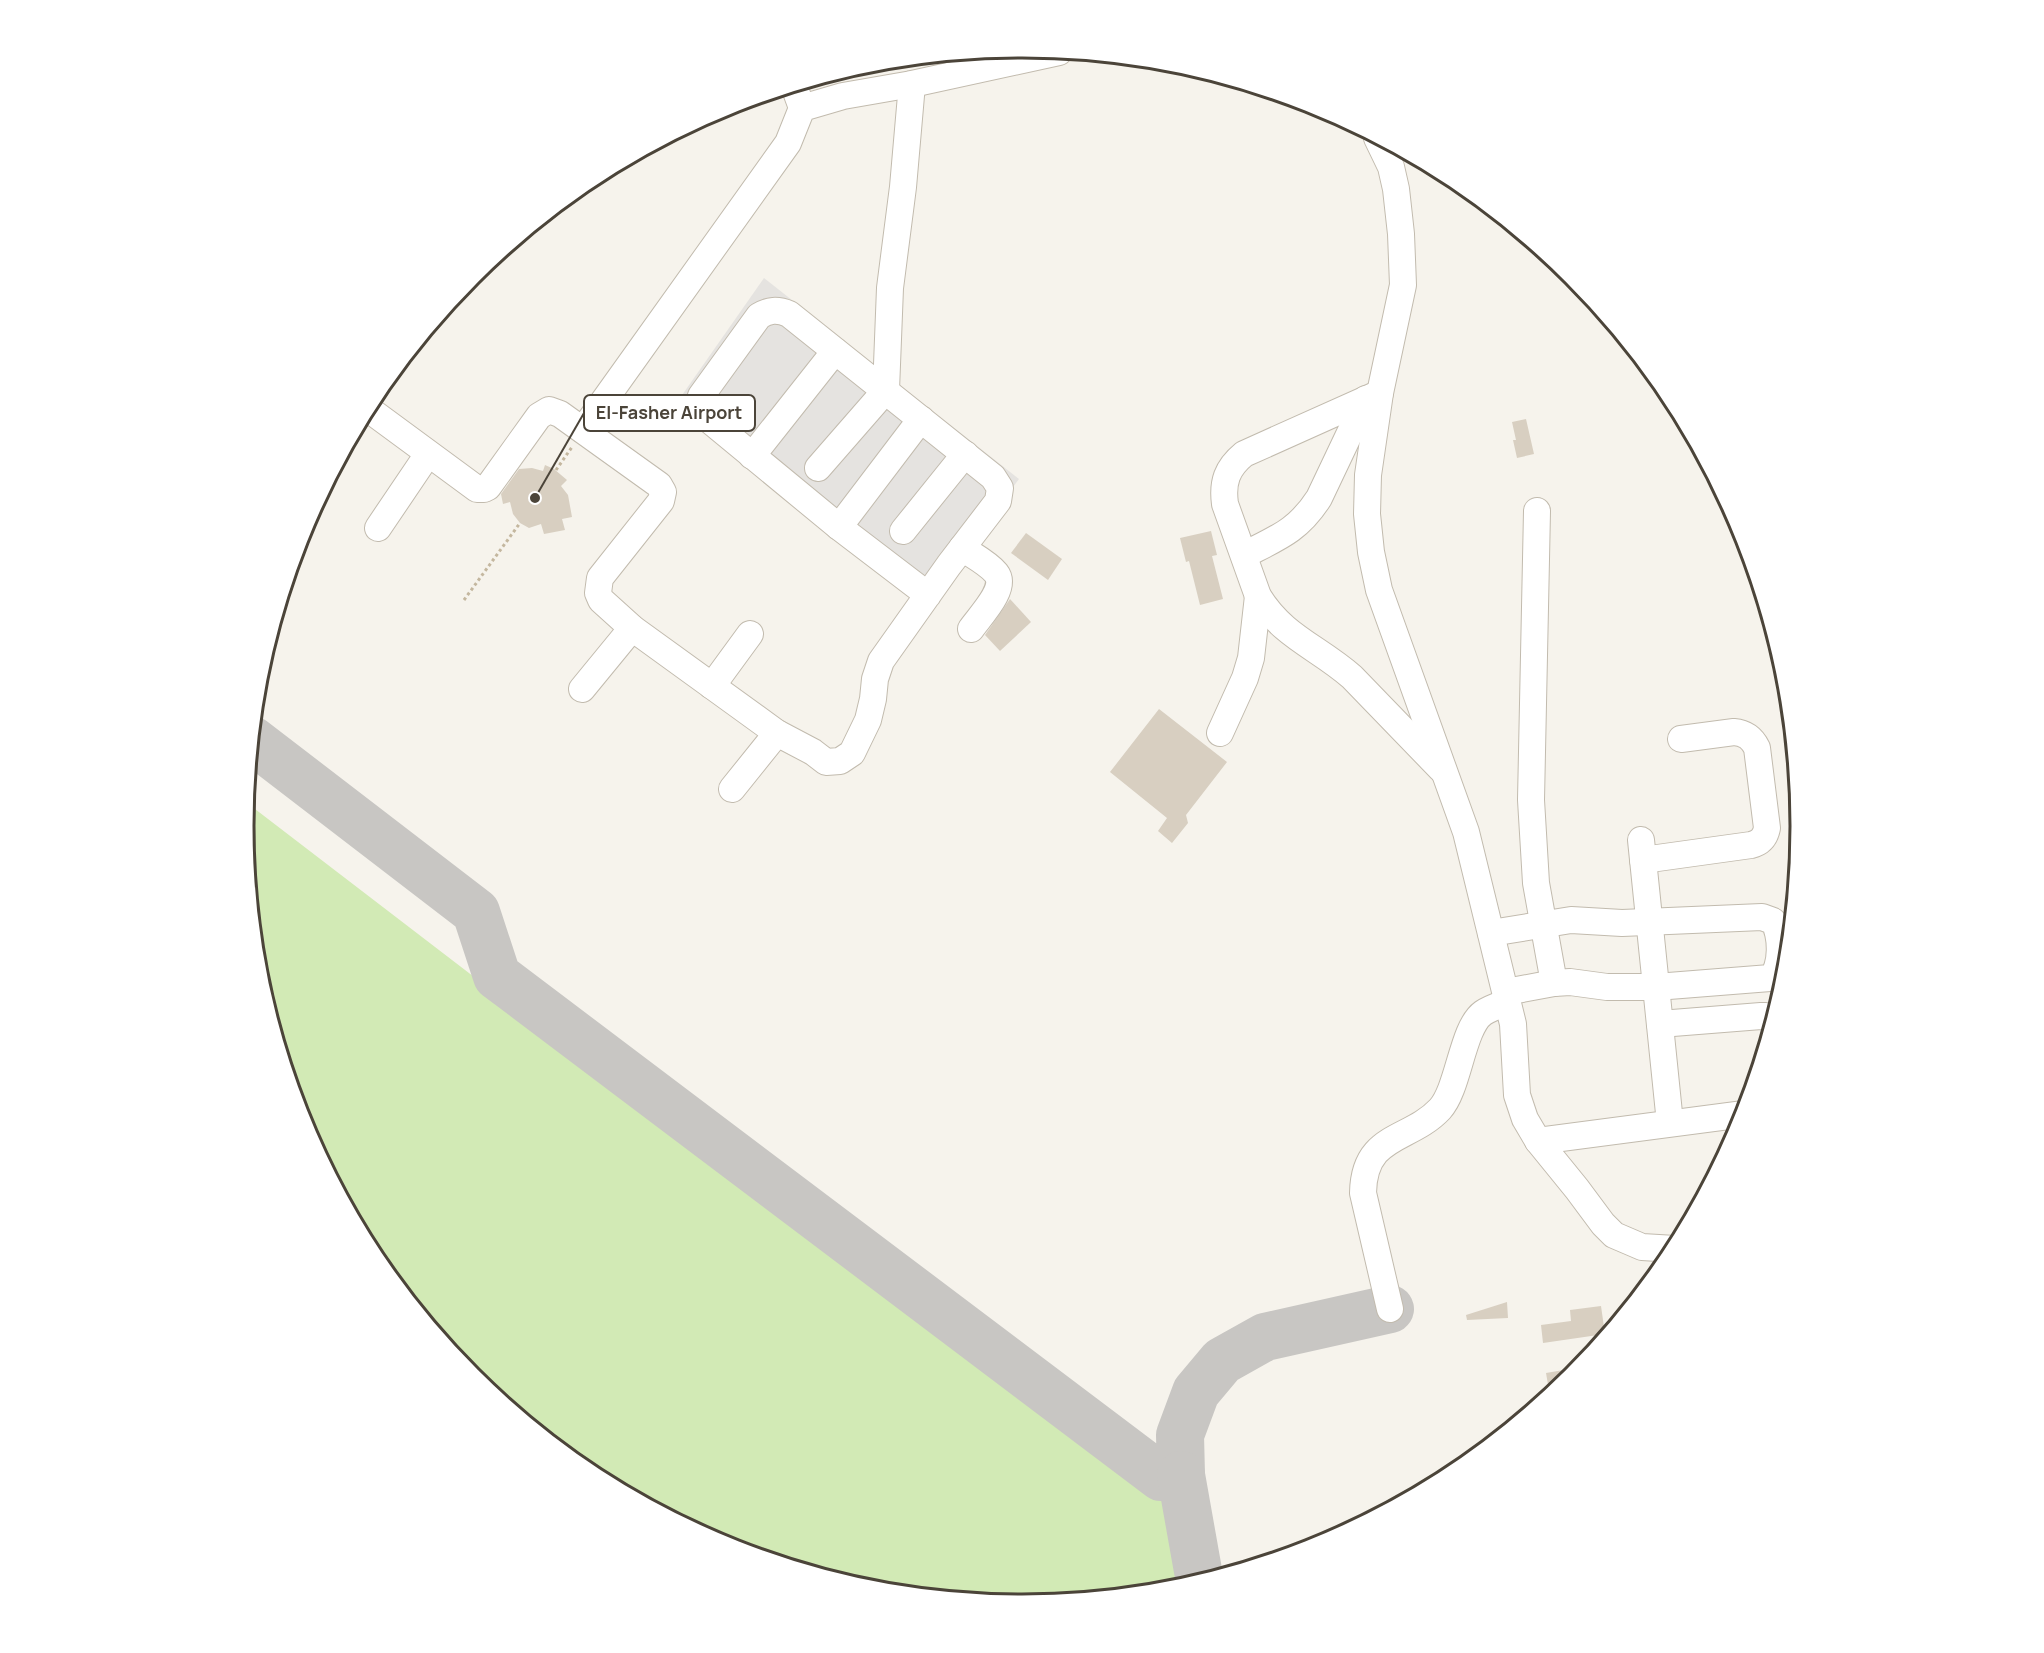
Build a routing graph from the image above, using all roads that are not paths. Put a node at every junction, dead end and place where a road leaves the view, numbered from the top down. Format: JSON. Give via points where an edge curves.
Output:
{"nodes":[{"id":1,"x":1030,"y":58,"type":"edge"},
{"id":2,"x":912,"y":84,"type":"junction"},
{"id":3,"x":798,"y":97,"type":"edge"},
{"id":4,"x":1383,"y":149,"type":"edge"},
{"id":5,"x":835,"y":351,"type":"junction"},
{"id":6,"x":886,"y":390,"type":"junction"},
{"id":7,"x":1373,"y":396,"type":"junction"},
{"id":8,"x":375,"y":414,"type":"edge"},
{"id":9,"x":921,"y":419,"type":"junction"},
{"id":10,"x":583,"y":430,"type":"junction"},
{"id":11,"x":428,"y":454,"type":"junction"},
{"id":12,"x":965,"y":454,"type":"junction"},
{"id":13,"x":752,"y":456,"type":"junction"},
{"id":14,"x":818,"y":468,"type":"dead end"},
{"id":15,"x":1537,"y":511,"type":"dead end"},
{"id":16,"x":839,"y":526,"type":"junction"},
{"id":17,"x":378,"y":528,"type":"dead end"},
{"id":18,"x":903,"y":531,"type":"dead end"},
{"id":19,"x":962,"y":548,"type":"junction"},
{"id":20,"x":1244,"y":555,"type":"junction"},
{"id":21,"x":928,"y":595,"type":"junction"},
{"id":22,"x":1258,"y":596,"type":"junction"},
{"id":23,"x":632,"y":628,"type":"junction"},
{"id":24,"x":971,"y":629,"type":"dead end"},
{"id":25,"x":750,"y":634,"type":"dead end"},
{"id":26,"x":712,"y":686,"type":"junction"},
{"id":27,"x":582,"y":689,"type":"dead end"},
{"id":28,"x":777,"y":733,"type":"junction"},
{"id":29,"x":1220,"y":733,"type":"dead end"},
{"id":30,"x":1681,"y":739,"type":"dead end"},
{"id":31,"x":1448,"y":776,"type":"junction"},
{"id":32,"x":732,"y":789,"type":"dead end"},
{"id":33,"x":1650,"y":922,"type":"junction"},
{"id":34,"x":1543,"y":925,"type":"junction"},
{"id":35,"x":1491,"y":933,"type":"junction"},
{"id":36,"x":1779,"y":953,"type":"edge"},
{"id":37,"x":1776,"y":971,"type":"edge"},
{"id":38,"x":1554,"y":983,"type":"junction"},
{"id":39,"x":1656,"y":987,"type":"junction"},
{"id":40,"x":1507,"y":997,"type":"junction"},
{"id":41,"x":1766,"y":1016,"type":"edge"},
{"id":42,"x":1660,"y":1024,"type":"junction"},
{"id":43,"x":1734,"y":1115,"type":"edge"},
{"id":44,"x":1670,"y":1123,"type":"junction"},
{"id":45,"x":1538,"y":1141,"type":"junction"},
{"id":46,"x":1664,"y":1248,"type":"edge"},
{"id":47,"x":1390,"y":1309,"type":"dead end"}],
"edges":[{"from":1,"to":2,"type":"street"},
{"from":2,"to":3,"type":"street","via":[[843,96]]},
{"from":2,"to":6,"type":"street","via":[[890,288]]},
{"from":3,"to":10,"type":"street","via":[[788,143]]},
{"from":4,"to":7,"type":"street","via":[[1393,178],[1403,273],[1400,307]]},
{"from":5,"to":6,"type":"street"},
{"from":5,"to":13,"type":"street"},
{"from":5,"to":13,"type":"street","via":[[789,314],[773,310],[759,316],[699,402],[705,418]]},
{"from":6,"to":9,"type":"street"},
{"from":6,"to":14,"type":"street"},
{"from":7,"to":20,"type":"street","via":[[1311,511],[1290,531]]},
{"from":7,"to":20,"type":"street","via":[[1244,454],[1233,463],[1223,490]]},
{"from":7,"to":31,"type":"street","via":[[1367,514],[1371,552],[1391,627]]},
{"from":8,"to":11,"type":"street"},
{"from":9,"to":12,"type":"street"},
{"from":9,"to":16,"type":"street"},
{"from":10,"to":11,"type":"street","via":[[555,411],[543,412],[484,489],[472,486]]},
{"from":10,"to":23,"type":"street","via":[[663,492],[661,501],[598,585],[601,600]]},
{"from":11,"to":17,"type":"street"},
{"from":12,"to":18,"type":"street"},
{"from":12,"to":19,"type":"street","via":[[993,477],[1000,495]]},
{"from":13,"to":16,"type":"street"},
{"from":15,"to":34,"type":"street","via":[[1531,800]]},
{"from":16,"to":21,"type":"street"},
{"from":19,"to":21,"type":"street"},
{"from":19,"to":24,"type":"street","via":[[994,571],[1000,580],[998,592]]},
{"from":20,"to":22,"type":"street"},
{"from":21,"to":28,"type":"street","via":[[881,661],[868,720],[852,753],[833,763],[826,762]]},
{"from":22,"to":29,"type":"street","via":[[1245,678]]},
{"from":22,"to":31,"type":"street","via":[[1278,623],[1352,677]]},
{"from":23,"to":26,"type":"street"},
{"from":23,"to":27,"type":"street"},
{"from":25,"to":26,"type":"street"},
{"from":26,"to":28,"type":"street"},
{"from":28,"to":32,"type":"street"},
{"from":30,"to":33,"type":"street","via":[[1734,732],[1754,742],[1766,835],[1757,844],[1642,850]]},
{"from":31,"to":35,"type":"street"},
{"from":33,"to":34,"type":"street","via":[[1584,919]]},
{"from":33,"to":36,"type":"street","via":[[1762,917],[1773,921],[1778,931]]},
{"from":33,"to":39,"type":"street"},
{"from":34,"to":35,"type":"street"},
{"from":34,"to":38,"type":"street"},
{"from":35,"to":40,"type":"street"},
{"from":37,"to":39,"type":"street","via":[[1770,978]]},
{"from":38,"to":39,"type":"street"},
{"from":38,"to":40,"type":"street"},
{"from":39,"to":42,"type":"street"},
{"from":40,"to":45,"type":"street","via":[[1517,1095]]},
{"from":40,"to":47,"type":"street","via":[[1477,1019],[1440,1109],[1385,1144],[1375,1154],[1363,1179]]},
{"from":41,"to":42,"type":"street"},
{"from":42,"to":44,"type":"street"},
{"from":43,"to":44,"type":"street"},
{"from":44,"to":45,"type":"street"},
{"from":45,"to":46,"type":"street","via":[[1614,1235],[1642,1247]]}]}
